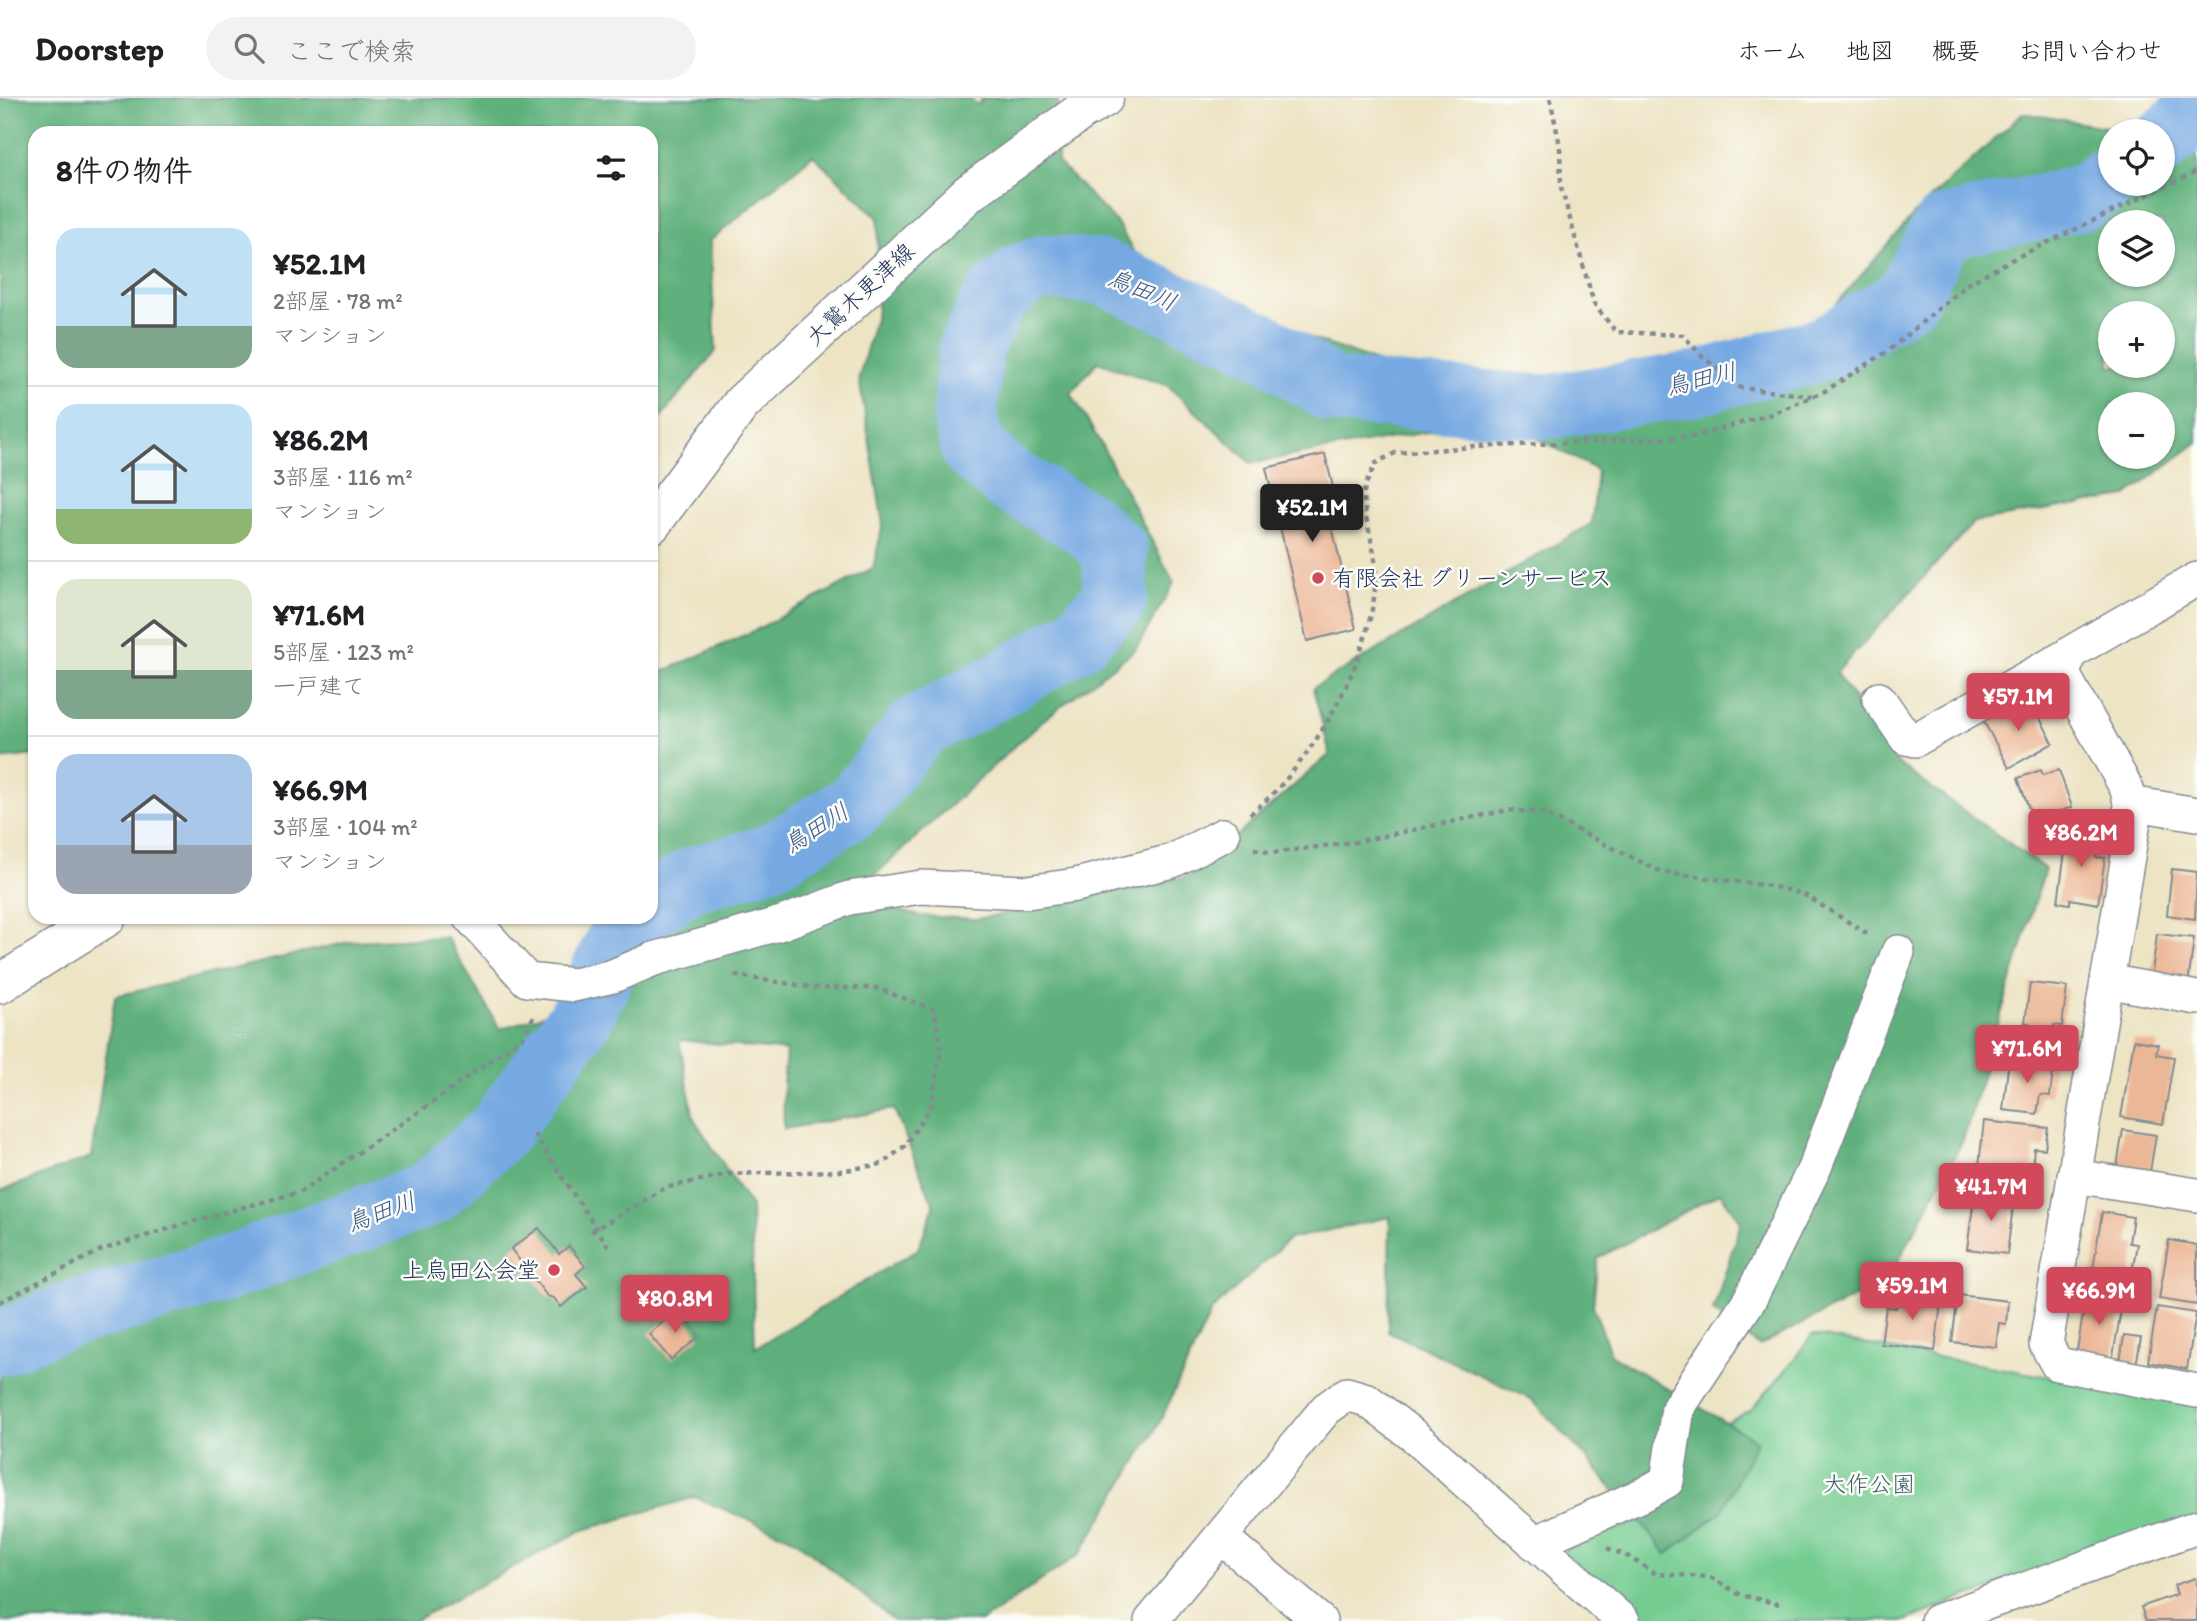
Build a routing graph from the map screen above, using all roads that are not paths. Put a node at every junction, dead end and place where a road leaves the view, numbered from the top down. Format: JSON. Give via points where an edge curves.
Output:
{"nodes":[{"id":1,"x":1104,"y":98,"type":"edge"},
{"id":2,"x":658,"y":516,"type":"edge"},
{"id":3,"x":2197,"y":579,"type":"edge"},
{"id":4,"x":2070,"y":654,"type":"junction"},
{"id":5,"x":1879,"y":699,"type":"dead end"},
{"id":6,"x":2130,"y":803,"type":"junction"},
{"id":7,"x":2197,"y":814,"type":"edge"},
{"id":8,"x":1223,"y":835,"type":"road end"},
{"id":9,"x":96,"y":924,"type":"edge"},
{"id":10,"x":476,"y":924,"type":"edge"},
{"id":11,"x":1898,"y":952,"type":"road end"},
{"id":12,"x":2107,"y":981,"type":"junction"},
{"id":13,"x":0,"y":984,"type":"edge"},
{"id":14,"x":2197,"y":998,"type":"edge"},
{"id":15,"x":2074,"y":1176,"type":"junction"},
{"id":16,"x":2197,"y":1195,"type":"edge"},
{"id":17,"x":2197,"y":1391,"type":"edge"},
{"id":18,"x":2197,"y":1527,"type":"edge"},
{"id":19,"x":1222,"y":1537,"type":"junction"},
{"id":20,"x":1534,"y":1543,"type":"junction"},
{"id":21,"x":1606,"y":1616,"type":"edge"},
{"id":22,"x":1151,"y":1621,"type":"edge"},
{"id":23,"x":1320,"y":1621,"type":"edge"},
{"id":24,"x":1937,"y":1621,"type":"edge"}],
"edges":[{"from":1,"to":2,"type":"main road","name":"大鷲木更津線","via":[[969,193],[742,403]]},
{"from":3,"to":4,"type":"street"},
{"from":4,"to":5,"type":"street","via":[[1915,740],[1906,738]]},
{"from":4,"to":6,"type":"street","via":[[2063,674],[2127,789]]},
{"from":6,"to":7,"type":"street"},
{"from":6,"to":12,"type":"street","via":[[2134,821]]},
{"from":8,"to":10,"type":"street","via":[[1172,861],[1076,885],[1027,892],[921,887],[849,898],[782,923],[574,985],[527,980]]},
{"from":9,"to":13,"type":"main road"},
{"from":11,"to":20,"type":"street","via":[[1815,1167],[1750,1299],[1678,1408],[1667,1481]]},
{"from":12,"to":14,"type":"street"},
{"from":12,"to":15,"type":"street"},
{"from":15,"to":16,"type":"street"},
{"from":15,"to":17,"type":"street","via":[[2046,1343],[2057,1364]]},
{"from":18,"to":24,"type":"street"},
{"from":19,"to":20,"type":"street","via":[[1326,1409],[1347,1394],[1367,1400],[1414,1436]]},
{"from":19,"to":22,"type":"street"},
{"from":19,"to":23,"type":"street"},
{"from":20,"to":21,"type":"street"}]}
